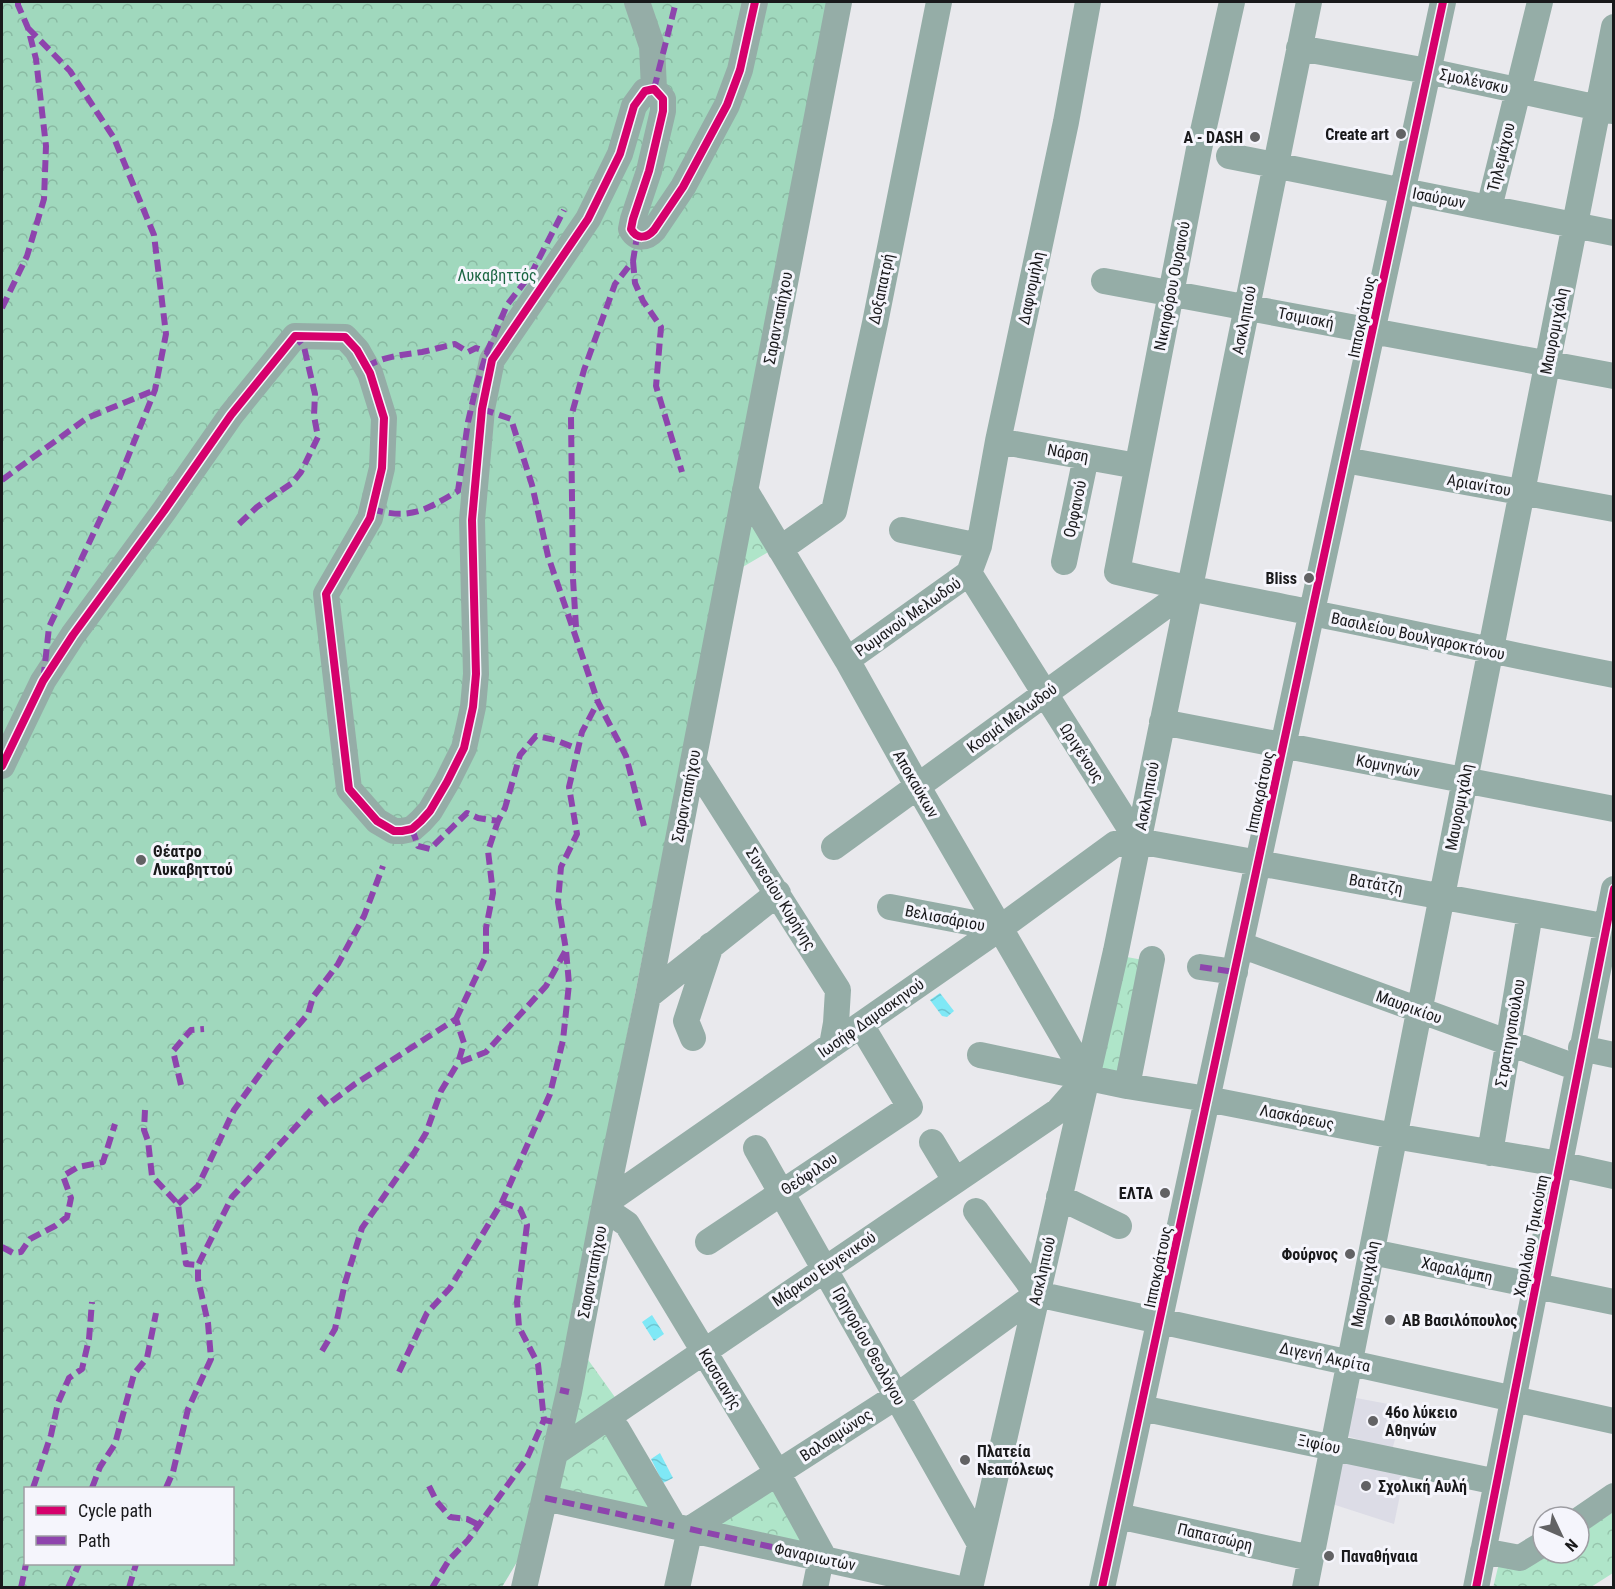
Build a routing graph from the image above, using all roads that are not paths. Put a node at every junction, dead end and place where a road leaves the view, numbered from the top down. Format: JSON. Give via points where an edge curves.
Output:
{"nodes":[{"id":1,"x":637,"y":2,"type":"edge"},
{"id":2,"x":755,"y":2,"type":"edge"},
{"id":3,"x":838,"y":2,"type":"edge"},
{"id":4,"x":939,"y":2,"type":"edge"},
{"id":5,"x":1088,"y":2,"type":"edge"},
{"id":6,"x":1232,"y":2,"type":"edge"},
{"id":7,"x":1309,"y":2,"type":"edge"},
{"id":8,"x":1443,"y":2,"type":"edge"},
{"id":9,"x":1540,"y":2,"type":"edge"},
{"id":10,"x":1614,"y":27,"type":"edge"},
{"id":11,"x":1299,"y":48,"type":"junction"},
{"id":12,"x":1428,"y":71,"type":"junction"},
{"id":13,"x":654,"y":89,"type":"junction"},
{"id":14,"x":1518,"y":90,"type":"junction"},
{"id":15,"x":1606,"y":109,"type":"edge"},
{"id":16,"x":1229,"y":156,"type":"dead end"},
{"id":17,"x":1276,"y":164,"type":"junction"},
{"id":18,"x":1403,"y":191,"type":"junction"},
{"id":19,"x":1489,"y":208,"type":"junction"},
{"id":20,"x":1575,"y":226,"type":"junction"},
{"id":21,"x":1614,"y":233,"type":"edge"},
{"id":22,"x":1104,"y":281,"type":"dead end"},
{"id":23,"x":1170,"y":292,"type":"junction"},
{"id":24,"x":1247,"y":307,"type":"junction"},
{"id":25,"x":1373,"y":330,"type":"junction"},
{"id":26,"x":1547,"y":363,"type":"junction"},
{"id":27,"x":1614,"y":376,"type":"edge"},
{"id":28,"x":998,"y":441,"type":"junction"},
{"id":29,"x":1086,"y":457,"type":"junction"},
{"id":30,"x":1345,"y":460,"type":"junction"},
{"id":31,"x":1137,"y":466,"type":"junction"},
{"id":32,"x":745,"y":490,"type":"junction"},
{"id":33,"x":1522,"y":493,"type":"junction"},
{"id":34,"x":1614,"y":509,"type":"edge"},
{"id":35,"x":902,"y":530,"type":"dead end"},
{"id":36,"x":979,"y":546,"type":"junction"},
{"id":37,"x":780,"y":549,"type":"junction"},
{"id":38,"x":1064,"y":562,"type":"dead end"},
{"id":39,"x":1117,"y":572,"type":"joint"},
{"id":40,"x":969,"y":573,"type":"junction"},
{"id":41,"x":1189,"y":589,"type":"junction"},
{"id":42,"x":1312,"y":613,"type":"junction"},
{"id":43,"x":1490,"y":651,"type":"junction"},
{"id":44,"x":847,"y":660,"type":"junction"},
{"id":45,"x":1614,"y":675,"type":"edge"},
{"id":46,"x":1044,"y":695,"type":"junction"},
{"id":47,"x":1162,"y":722,"type":"junction"},
{"id":48,"x":1284,"y":746,"type":"junction"},
{"id":49,"x":693,"y":762,"type":"junction"},
{"id":50,"x":2,"y":766,"type":"edge"},
{"id":51,"x":1465,"y":780,"type":"junction"},
{"id":52,"x":918,"y":787,"type":"junction"},
{"id":53,"x":1614,"y":809,"type":"edge"},
{"id":54,"x":1138,"y":841,"type":"junction"},
{"id":55,"x":834,"y":847,"type":"dead end"},
{"id":56,"x":1258,"y":863,"type":"junction"},
{"id":57,"x":1614,"y":889,"type":"edge"},
{"id":58,"x":778,"y":893,"type":"junction"},
{"id":59,"x":1442,"y":896,"type":"junction"},
{"id":60,"x":890,"y":907,"type":"dead end"},
{"id":61,"x":1530,"y":913,"type":"junction"},
{"id":62,"x":1610,"y":927,"type":"edge"},
{"id":63,"x":1000,"y":928,"type":"junction"},
{"id":64,"x":711,"y":945,"type":"junction"},
{"id":65,"x":1241,"y":945,"type":"junction"},
{"id":66,"x":1116,"y":951,"type":"junction"},
{"id":67,"x":1200,"y":967,"type":"dead end"},
{"id":68,"x":1235,"y":972,"type":"junction"},
{"id":69,"x":648,"y":996,"type":"junction"},
{"id":70,"x":1419,"y":1011,"type":"junction"},
{"id":71,"x":861,"y":1025,"type":"junction"},
{"id":72,"x":693,"y":1038,"type":"dead end"},
{"id":73,"x":1509,"y":1044,"type":"junction"},
{"id":74,"x":832,"y":1045,"type":"junction"},
{"id":75,"x":980,"y":1055,"type":"dead end"},
{"id":76,"x":1614,"y":1055,"type":"edge"},
{"id":77,"x":1580,"y":1058,"type":"junction"},
{"id":78,"x":1087,"y":1078,"type":"junction"},
{"id":79,"x":1126,"y":1086,"type":"junction"},
{"id":80,"x":1208,"y":1099,"type":"junction"},
{"id":81,"x":1394,"y":1136,"type":"junction"},
{"id":82,"x":932,"y":1142,"type":"dead end"},
{"id":83,"x":756,"y":1148,"type":"dead end"},
{"id":84,"x":1490,"y":1153,"type":"junction"},
{"id":85,"x":1559,"y":1164,"type":"junction"},
{"id":86,"x":1614,"y":1176,"type":"edge"},
{"id":87,"x":955,"y":1180,"type":"junction"},
{"id":88,"x":781,"y":1192,"type":"junction"},
{"id":89,"x":1059,"y":1197,"type":"junction"},
{"id":90,"x":605,"y":1206,"type":"junction"},
{"id":91,"x":976,"y":1211,"type":"dead end"},
{"id":92,"x":1119,"y":1226,"type":"dead end"},
{"id":93,"x":708,"y":1242,"type":"dead end"},
{"id":94,"x":1372,"y":1252,"type":"junction"},
{"id":95,"x":825,"y":1269,"type":"junction"},
{"id":96,"x":1535,"y":1286,"type":"junction"},
{"id":97,"x":1037,"y":1294,"type":"junction"},
{"id":98,"x":1614,"y":1302,"type":"edge"},
{"id":99,"x":1160,"y":1321,"type":"junction"},
{"id":100,"x":704,"y":1352,"type":"junction"},
{"id":101,"x":1350,"y":1363,"type":"junction"},
{"id":102,"x":897,"y":1396,"type":"junction"},
{"id":103,"x":1513,"y":1399,"type":"junction"},
{"id":104,"x":1141,"y":1408,"type":"junction"},
{"id":105,"x":1614,"y":1421,"type":"edge"},
{"id":106,"x":617,"y":1429,"type":"dead end"},
{"id":107,"x":1333,"y":1447,"type":"junction"},
{"id":108,"x":555,"y":1453,"type":"junction"},
{"id":109,"x":778,"y":1474,"type":"junction"},
{"id":110,"x":1497,"y":1482,"type":"junction"},
{"id":111,"x":1614,"y":1496,"type":"edge"},
{"id":112,"x":545,"y":1498,"type":"junction"},
{"id":113,"x":1591,"y":1512,"type":"edge"},
{"id":114,"x":1119,"y":1516,"type":"junction"},
{"id":115,"x":682,"y":1528,"type":"junction"},
{"id":116,"x":980,"y":1544,"type":"junction"},
{"id":117,"x":1483,"y":1551,"type":"junction"},
{"id":118,"x":1531,"y":1551,"type":"edge"},
{"id":119,"x":822,"y":1558,"type":"junction"},
{"id":120,"x":1311,"y":1558,"type":"junction"},
{"id":121,"x":524,"y":1587,"type":"edge"},
{"id":122,"x":677,"y":1587,"type":"edge"},
{"id":123,"x":815,"y":1587,"type":"edge"},
{"id":124,"x":956,"y":1587,"type":"edge"},
{"id":125,"x":970,"y":1587,"type":"edge"},
{"id":126,"x":1102,"y":1587,"type":"edge"},
{"id":127,"x":1305,"y":1587,"type":"edge"},
{"id":128,"x":1476,"y":1587,"type":"edge"}],
"edges":[{"from":1,"to":13,"type":"street","via":[[652,46]]},
{"from":2,"to":13,"type":"street","via":[[740,70],[727,105],[684,187],[650,234],[642,237],[633,233],[631,225],[663,111],[663,99]]},
{"from":3,"to":32,"type":"street","name":"Σαρανταπήχου"},
{"from":4,"to":37,"type":"street","name":"Δοξαπατρή","via":[[834,511]]},
{"from":5,"to":28,"type":"street","name":"Δαφνομήλη"},
{"from":6,"to":23,"type":"street","name":"Νικηφόρου Ουρανού"},
{"from":7,"to":11,"type":"street","name":"Ασκληπιού"},
{"from":8,"to":12,"type":"street","name":"Ιπποκράτους"},
{"from":9,"to":14,"type":"street","name":"Τηλεμάχου"},
{"from":10,"to":15,"type":"street","name":"Μαυρομιχάλη"},
{"from":11,"to":12,"type":"street","name":"Σμολένσκυ"},
{"from":11,"to":17,"type":"street","name":"Ασκληπιού"},
{"from":12,"to":14,"type":"street","name":"Σμολένσκυ"},
{"from":12,"to":18,"type":"street","name":"Ιπποκράτους"},
{"from":13,"to":50,"type":"street","via":[[645,91],[638,99],[620,154],[588,219],[496,352],[489,370],[472,520],[476,674],[473,707],[464,748],[430,811],[412,829],[394,831],[372,816],[348,789],[326,594],[370,518],[382,468],[384,418],[370,373],[345,337],[295,336],[231,416],[43,681]]},
{"from":14,"to":15,"type":"street","name":"Σμολένσκυ"},
{"from":14,"to":19,"type":"street","name":"Τηλεμάχου"},
{"from":15,"to":20,"type":"street","name":"Μαυρομιχάλη"},
{"from":16,"to":17,"type":"street","name":"Ισαύρων"},
{"from":17,"to":18,"type":"street","name":"Ισαύρων"},
{"from":17,"to":24,"type":"street","name":"Ασκληπιού"},
{"from":18,"to":19,"type":"street","name":"Ισαύρων"},
{"from":18,"to":25,"type":"street","name":"Ιπποκράτους"},
{"from":19,"to":20,"type":"street","name":"Ισαύρων"},
{"from":20,"to":21,"type":"street","name":"Ισαύρων"},
{"from":20,"to":26,"type":"street","name":"Μαυρομιχάλη"},
{"from":22,"to":23,"type":"street","name":"Τσιμισκή"},
{"from":23,"to":24,"type":"street","name":"Τσιμισκή"},
{"from":23,"to":31,"type":"street","name":"Νικηφόρου Ουρανού"},
{"from":24,"to":25,"type":"street","name":"Τσιμισκή"},
{"from":24,"to":41,"type":"street","name":"Ασκληπιού"},
{"from":25,"to":26,"type":"street","name":"Τσιμισκή"},
{"from":25,"to":30,"type":"street","name":"Ιπποκράτους"},
{"from":26,"to":27,"type":"street","name":"Τσιμισκή"},
{"from":26,"to":33,"type":"street","name":"Μαυρομιχάλη"},
{"from":28,"to":29,"type":"street","name":"Νάρση"},
{"from":28,"to":36,"type":"street","name":"Δαφνομήλη"},
{"from":29,"to":31,"type":"street","name":"Νάρση"},
{"from":29,"to":38,"type":"street","name":"Ορφανού"},
{"from":30,"to":33,"type":"street","name":"Αριανίτου"},
{"from":30,"to":42,"type":"street","name":"Ιπποκράτους"},
{"from":31,"to":39,"type":"street","name":"Νικηφόρου Ουρανού"},
{"from":32,"to":37,"type":"street","name":"Αποκαύκων"},
{"from":32,"to":49,"type":"street","name":"Σαρανταπήχου"},
{"from":33,"to":34,"type":"street","name":"Αριανίτου"},
{"from":33,"to":43,"type":"street","name":"Μαυρομιχάλη"},
{"from":35,"to":36,"type":"street"},
{"from":36,"to":40,"type":"street","name":"Δαφνομήλη"},
{"from":37,"to":44,"type":"street","name":"Αποκαύκων"},
{"from":39,"to":41,"type":"street","name":"Βασιλείου Βουλγαροκτόνου"},
{"from":40,"to":44,"type":"street","name":"Ρωμανού Μελωδού"},
{"from":40,"to":46,"type":"street","name":"Ωριγένους"},
{"from":41,"to":42,"type":"street","name":"Βασιλείου Βουλγαροκτόνου"},
{"from":41,"to":46,"type":"street","name":"Κοσμά Μελωδού"},
{"from":41,"to":47,"type":"street","name":"Ασκληπιού"},
{"from":42,"to":43,"type":"street","name":"Βασιλείου Βουλγαροκτόνου"},
{"from":42,"to":48,"type":"street","name":"Ιπποκράτους"},
{"from":43,"to":45,"type":"street","name":"Βασιλείου Βουλγαροκτόνου"},
{"from":43,"to":51,"type":"street","name":"Μαυρομιχάλη"},
{"from":44,"to":52,"type":"street","name":"Αποκαύκων"},
{"from":46,"to":52,"type":"street","name":"Κοσμά Μελωδού"},
{"from":46,"to":54,"type":"street","name":"Ωριγένους"},
{"from":47,"to":48,"type":"street","name":"Κομνηνών"},
{"from":47,"to":54,"type":"street","name":"Ασκληπιού"},
{"from":48,"to":51,"type":"street","name":"Κομνηνών"},
{"from":48,"to":56,"type":"street","name":"Ιπποκράτους"},
{"from":49,"to":58,"type":"street","name":"Συνεσίου Κυρήνης"},
{"from":49,"to":69,"type":"street","name":"Σαρανταπήχου"},
{"from":51,"to":53,"type":"street","name":"Κομνηνών"},
{"from":51,"to":59,"type":"street","name":"Μαυρομιχάλη"},
{"from":52,"to":55,"type":"street","name":"Κοσμά Μελωδού"},
{"from":52,"to":63,"type":"street","name":"Αποκαύκων"},
{"from":54,"to":56,"type":"street","name":"Βατάτζη"},
{"from":54,"to":63,"type":"street","name":"Ιωσήφ Δαμασκηνού","via":[[1114,844]]},
{"from":54,"to":66,"type":"street","name":"Ασκληπιού"},
{"from":56,"to":59,"type":"street","name":"Βατάτζη"},
{"from":56,"to":65,"type":"street","name":"Ιπποκράτους"},
{"from":57,"to":62,"type":"street","name":"Χαριλάου Τρικούπη"},
{"from":58,"to":64,"type":"street"},
{"from":58,"to":74,"type":"street","name":"Συνεσίου Κυρήνης","via":[[838,990]]},
{"from":59,"to":61,"type":"street","name":"Βατάτζη"},
{"from":59,"to":70,"type":"street","name":"Μαυρομιχάλη"},
{"from":60,"to":63,"type":"street","name":"Βελισσάριου"},
{"from":61,"to":62,"type":"street","name":"Βατάτζη"},
{"from":61,"to":73,"type":"street","name":"Στρατηγοπούλου"},
{"from":62,"to":77,"type":"street","name":"Χαριλάου Τρικούπη"},
{"from":63,"to":71,"type":"street","name":"Ιωσήφ Δαμασκηνού"},
{"from":63,"to":78,"type":"street","name":"Αποκαύκων"},
{"from":64,"to":69,"type":"street"},
{"from":64,"to":72,"type":"street","via":[[686,1020]]},
{"from":65,"to":68,"type":"street","name":"Ιπποκράτους"},
{"from":65,"to":70,"type":"street","name":"Μαυρικίου"},
{"from":66,"to":78,"type":"street","name":"Ασκληπιού"},
{"from":66,"to":79,"type":"street","via":[[1157,960]]},
{"from":67,"to":68,"type":"street"},
{"from":68,"to":80,"type":"street","name":"Ιπποκράτους"},
{"from":69,"to":90,"type":"street","name":"Σαρανταπήχου"},
{"from":70,"to":73,"type":"street","name":"Μαυρικίου"},
{"from":70,"to":81,"type":"street","name":"Μαυρομιχάλη"},
{"from":71,"to":74,"type":"street","name":"Ιωσήφ Δαμασκηνού"},
{"from":71,"to":88,"type":"street","name":"Θεόφιλου","via":[[910,1107]]},
{"from":73,"to":77,"type":"street","name":"Μαυρικίου"},
{"from":73,"to":84,"type":"street","name":"Στρατηγοπούλου"},
{"from":74,"to":90,"type":"street","name":"Ιωσήφ Δαμασκηνού"},
{"from":75,"to":78,"type":"street","name":"Λασκάρεως"},
{"from":76,"to":77,"type":"street","name":"Μαυρικίου"},
{"from":77,"to":85,"type":"street","name":"Χαριλάου Τρικούπη"},
{"from":78,"to":79,"type":"street","name":"Λασκάρεως"},
{"from":78,"to":87,"type":"street","name":"Μάρκου Ευγενικού","via":[[1059,1111]]},
{"from":78,"to":89,"type":"street","name":"Ασκληπιού"},
{"from":79,"to":80,"type":"street","name":"Λασκάρεως"},
{"from":80,"to":81,"type":"street","name":"Λασκάρεως"},
{"from":80,"to":99,"type":"street","name":"Ιπποκράτους"},
{"from":81,"to":84,"type":"street","name":"Λασκάρεως"},
{"from":81,"to":94,"type":"street","name":"Μαυρομιχάλη"},
{"from":82,"to":87,"type":"street"},
{"from":83,"to":88,"type":"street","name":"Γρηγορίου Θεολόγου"},
{"from":84,"to":85,"type":"street","name":"Λασκάρεως"},
{"from":85,"to":86,"type":"street","name":"Λασκάρεως"},
{"from":85,"to":96,"type":"street","name":"Χαριλάου Τρικούπη"},
{"from":87,"to":95,"type":"street","name":"Μάρκου Ευγενικού"},
{"from":88,"to":93,"type":"street","name":"Θεόφιλου"},
{"from":88,"to":95,"type":"street","name":"Γρηγορίου Θεολόγου"},
{"from":89,"to":92,"type":"street"},
{"from":89,"to":97,"type":"street","name":"Ασκληπιού"},
{"from":90,"to":100,"type":"street","name":"Κασσιανής","via":[[627,1224]]},
{"from":90,"to":108,"type":"street","name":"Σαρανταπήχου"},
{"from":91,"to":97,"type":"street"},
{"from":94,"to":96,"type":"street","name":"Χαραλάμπη"},
{"from":94,"to":101,"type":"street","name":"Μαυρομιχάλη"},
{"from":95,"to":100,"type":"street","name":"Μάρκου Ευγενικού"},
{"from":95,"to":102,"type":"street","name":"Γρηγορίου Θεολόγου"},
{"from":96,"to":98,"type":"street","name":"Χαραλάμπη"},
{"from":96,"to":103,"type":"street","name":"Χαριλάου Τρικούπη"},
{"from":97,"to":99,"type":"street","name":"Διγενή Ακρίτα"},
{"from":97,"to":102,"type":"street","name":"Βαλσαμώνος"},
{"from":97,"to":116,"type":"street","name":"Ασκληπιού"},
{"from":99,"to":101,"type":"street","name":"Διγενή Ακρίτα"},
{"from":99,"to":104,"type":"street","name":"Ιπποκράτους"},
{"from":100,"to":108,"type":"street","name":"Μάρκου Ευγενικού"},
{"from":100,"to":109,"type":"street","name":"Κασσιανής"},
{"from":101,"to":103,"type":"street","name":"Διγενή Ακρίτα"},
{"from":101,"to":107,"type":"street","name":"Μαυρομιχάλη"},
{"from":102,"to":109,"type":"street","name":"Βαλσαμώνος"},
{"from":102,"to":116,"type":"street","name":"Γρηγορίου Θεολόγου"},
{"from":103,"to":105,"type":"street","name":"Διγενή Ακρίτα"},
{"from":103,"to":110,"type":"street","name":"Χαριλάου Τρικούπη"},
{"from":104,"to":107,"type":"street","name":"Ξιφίου"},
{"from":104,"to":114,"type":"street","name":"Ιπποκράτους"},
{"from":106,"to":115,"type":"street"},
{"from":107,"to":110,"type":"street","name":"Ξιφίου"},
{"from":107,"to":120,"type":"street","name":"Μαυρομιχάλη"},
{"from":108,"to":112,"type":"street","name":"Σαρανταπήχου"},
{"from":109,"to":115,"type":"street","name":"Βαλσαμώνος"},
{"from":109,"to":119,"type":"street","name":"Κασσιανής"},
{"from":110,"to":117,"type":"street","name":"Χαριλάου Τρικούπη"},
{"from":111,"to":113,"type":"street"},
{"from":112,"to":115,"type":"street","name":"Φαναριωτών"},
{"from":112,"to":121,"type":"street","name":"Σαρανταπήχου"},
{"from":114,"to":120,"type":"street","name":"Παπατσώρη"},
{"from":114,"to":126,"type":"street","name":"Ιπποκράτους"},
{"from":115,"to":119,"type":"street","name":"Φαναριωτών"},
{"from":115,"to":122,"type":"street"},
{"from":116,"to":125,"type":"street","name":"Ασκληπιού"},
{"from":117,"to":118,"type":"street","via":[[1520,1558]]},
{"from":117,"to":128,"type":"street","name":"Χαριλάου Τρικούπη"},
{"from":119,"to":123,"type":"street"},
{"from":119,"to":124,"type":"street","name":"Φαναριωτών"},
{"from":120,"to":127,"type":"street","name":"Μαυρομιχάλη"}]}
